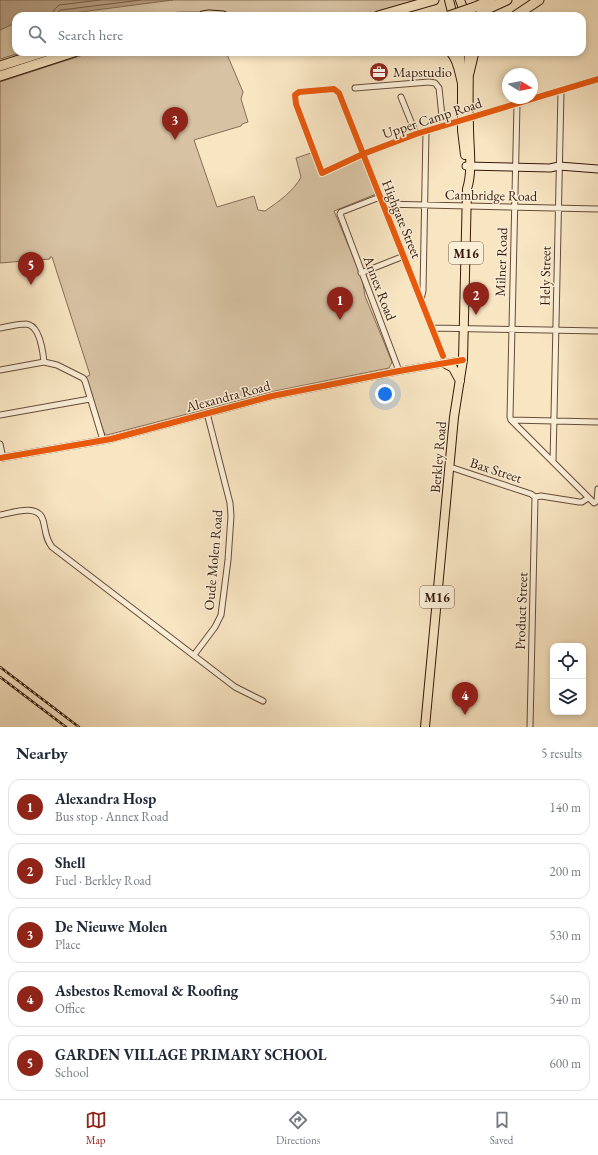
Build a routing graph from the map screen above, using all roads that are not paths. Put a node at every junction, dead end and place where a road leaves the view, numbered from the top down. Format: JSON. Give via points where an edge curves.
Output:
{"nodes":[{"id":1,"x":434,"y":0,"type":"edge"},
{"id":2,"x":449,"y":0,"type":"edge"},
{"id":3,"x":460,"y":0,"type":"edge"},
{"id":4,"x":491,"y":0,"type":"edge"},
{"id":5,"x":507,"y":0,"type":"edge"},
{"id":6,"x":539,"y":0,"type":"edge"},
{"id":7,"x":392,"y":12,"type":"edge"},
{"id":8,"x":452,"y":12,"type":"edge"},
{"id":9,"x":464,"y":12,"type":"edge"},
{"id":10,"x":474,"y":12,"type":"edge"},
{"id":11,"x":520,"y":12,"type":"edge"},
{"id":12,"x":31,"y":56,"type":"edge"},
{"id":13,"x":62,"y":56,"type":"edge"},
{"id":14,"x":454,"y":56,"type":"edge"},
{"id":15,"x":460,"y":56,"type":"edge"},
{"id":16,"x":469,"y":56,"type":"edge"},
{"id":17,"x":473,"y":56,"type":"edge"},
{"id":18,"x":0,"y":66,"type":"edge"},
{"id":19,"x":469,"y":73,"type":"junction"},
{"id":20,"x":0,"y":76,"type":"edge"},
{"id":21,"x":598,"y":80,"type":"edge"},
{"id":22,"x":463,"y":86,"type":"junction"},
{"id":23,"x":355,"y":88,"type":"dead end"},
{"id":24,"x":561,"y":91,"type":"junction"},
{"id":25,"x":401,"y":97,"type":"dead end"},
{"id":26,"x":538,"y":98,"type":"edge"},
{"id":27,"x":517,"y":104,"type":"joint"},
{"id":28,"x":465,"y":119,"type":"junction"},
{"id":29,"x":443,"y":126,"type":"junction"},
{"id":30,"x":426,"y":131,"type":"junction"},
{"id":31,"x":416,"y":134,"type":"junction"},
{"id":32,"x":363,"y":154,"type":"junction"},
{"id":33,"x":468,"y":166,"type":"junction"},
{"id":34,"x":515,"y":167,"type":"junction"},
{"id":35,"x":559,"y":168,"type":"junction"},
{"id":36,"x":598,"y":169,"type":"edge"},
{"id":37,"x":588,"y":170,"type":"junction"},
{"id":38,"x":322,"y":173,"type":"joint"},
{"id":39,"x":598,"y":173,"type":"edge"},
{"id":40,"x":380,"y":197,"type":"junction"},
{"id":41,"x":383,"y":204,"type":"junction"},
{"id":42,"x":425,"y":205,"type":"junction"},
{"id":43,"x":467,"y":206,"type":"junction"},
{"id":44,"x":515,"y":207,"type":"junction"},
{"id":45,"x":558,"y":208,"type":"junction"},
{"id":46,"x":598,"y":209,"type":"edge"},
{"id":47,"x":404,"y":256,"type":"junction"},
{"id":48,"x":361,"y":273,"type":"junction"},
{"id":49,"x":421,"y":299,"type":"junction"},
{"id":50,"x":0,"y":328,"type":"edge"},
{"id":51,"x":432,"y":328,"type":"junction"},
{"id":52,"x":464,"y":329,"type":"junction"},
{"id":53,"x":511,"y":329,"type":"junction"},
{"id":54,"x":556,"y":330,"type":"junction"},
{"id":55,"x":598,"y":331,"type":"edge"},
{"id":56,"x":443,"y":360,"type":"junction"},
{"id":57,"x":463,"y":360,"type":"junction"},
{"id":58,"x":44,"y":362,"type":"junction"},
{"id":59,"x":0,"y":370,"type":"edge"},
{"id":60,"x":399,"y":371,"type":"junction"},
{"id":61,"x":460,"y":382,"type":"junction"},
{"id":62,"x":90,"y":399,"type":"junction"},
{"id":63,"x":207,"y":413,"type":"junction"},
{"id":64,"x":0,"y":415,"type":"edge"},
{"id":65,"x":511,"y":420,"type":"junction"},
{"id":66,"x":554,"y":420,"type":"junction"},
{"id":67,"x":598,"y":422,"type":"edge"},
{"id":68,"x":103,"y":440,"type":"junction"},
{"id":69,"x":0,"y":444,"type":"edge"},
{"id":70,"x":1,"y":458,"type":"edge"},
{"id":71,"x":553,"y":462,"type":"junction"},
{"id":72,"x":450,"y":467,"type":"junction"},
{"id":73,"x":598,"y":489,"type":"edge"},
{"id":74,"x":535,"y":497,"type":"junction"},
{"id":75,"x":588,"y":498,"type":"junction"},
{"id":76,"x":0,"y":515,"type":"edge"},
{"id":77,"x":194,"y":655,"type":"junction"},
{"id":78,"x":263,"y":702,"type":"dead end"},
{"id":79,"x":425,"y":727,"type":"edge"},
{"id":80,"x":530,"y":727,"type":"edge"}],
"edges":[{"from":1,"to":7,"type":"highway"},
{"from":2,"to":8,"type":"main road"},
{"from":3,"to":9,"type":"main road"},
{"from":4,"to":10,"type":"highway"},
{"from":5,"to":10,"type":"highway"},
{"from":6,"to":11,"type":"highway"},
{"from":12,"to":18,"type":"highway"},
{"from":13,"to":20,"type":"highway"},
{"from":14,"to":22,"type":"highway"},
{"from":15,"to":22,"type":"main road","name":"Berkley Road","number":"M16"},
{"from":16,"to":19,"type":"main road","name":"Berkley Road","number":"M16"},
{"from":17,"to":19,"type":"highway"},
{"from":19,"to":28,"type":"main road","name":"Berkley Road","number":"M16"},
{"from":21,"to":24,"type":"street","name":"Upper Camp Road"},
{"from":22,"to":28,"type":"main road","name":"Berkley Road","number":"M16"},
{"from":23,"to":29,"type":"street","via":[[435,83],[439,88]]},
{"from":24,"to":26,"type":"street","name":"Upper Camp Road"},
{"from":24,"to":35,"type":"street","name":"Hely Street"},
{"from":25,"to":31,"type":"street"},
{"from":27,"to":28,"type":"street","name":"Upper Camp Road"},
{"from":27,"to":34,"type":"street","name":"Milner Road"},
{"from":28,"to":29,"type":"street","name":"Upper Camp Road"},
{"from":28,"to":33,"type":"main road","name":"Berkley Road","number":"M16"},
{"from":29,"to":30,"type":"street","name":"Upper Camp Road"},
{"from":30,"to":31,"type":"street","name":"Upper Camp Road"},
{"from":30,"to":42,"type":"street"},
{"from":31,"to":32,"type":"street","name":"Upper Camp Road"},
{"from":32,"to":38,"type":"street","name":"Upper Camp Road"},
{"from":32,"to":38,"type":"street","name":"Highgate Street","via":[[338,91],[299,92],[294,97]]},
{"from":32,"to":40,"type":"street","name":"Highgate Street"},
{"from":33,"to":34,"type":"main road"},
{"from":33,"to":43,"type":"main road","name":"Berkley Road","number":"M16","via":[[465,182]]},
{"from":34,"to":35,"type":"main road"},
{"from":34,"to":44,"type":"street","name":"Milner Road"},
{"from":35,"to":37,"type":"main road"},
{"from":35,"to":45,"type":"street","name":"Hely Street"},
{"from":36,"to":37,"type":"main road"},
{"from":37,"to":39,"type":"main road"},
{"from":40,"to":41,"type":"street","name":"Highgate Street"},
{"from":40,"to":48,"type":"street","name":"Annex Road","via":[[340,214]]},
{"from":41,"to":42,"type":"street","name":"Cambridge Road"},
{"from":41,"to":47,"type":"street","name":"Highgate Street"},
{"from":42,"to":43,"type":"street","name":"Cambridge Road"},
{"from":42,"to":49,"type":"street"},
{"from":43,"to":44,"type":"street","name":"Cambridge Road"},
{"from":43,"to":52,"type":"main road","name":"Berkley Road","number":"M16"},
{"from":44,"to":45,"type":"street","name":"Cambridge Road"},
{"from":44,"to":53,"type":"street","name":"Milner Road"},
{"from":45,"to":46,"type":"street","name":"Cambridge Road"},
{"from":45,"to":54,"type":"street","name":"Hely Street"},
{"from":47,"to":48,"type":"street"},
{"from":47,"to":49,"type":"street","name":"Highgate Street"},
{"from":48,"to":60,"type":"street","name":"Annex Road"},
{"from":49,"to":51,"type":"street","name":"Highgate Street"},
{"from":50,"to":58,"type":"street","via":[[26,324],[32,326],[42,343]]},
{"from":51,"to":52,"type":"street"},
{"from":51,"to":56,"type":"street","name":"Highgate Street"},
{"from":52,"to":53,"type":"street"},
{"from":52,"to":57,"type":"main road","name":"Berkley Road","number":"M16"},
{"from":53,"to":54,"type":"street"},
{"from":53,"to":65,"type":"street","name":"Milner Road"},
{"from":54,"to":55,"type":"street"},
{"from":54,"to":66,"type":"street","name":"Hely Street"},
{"from":56,"to":57,"type":"street","name":"Alexandra Road"},
{"from":56,"to":60,"type":"street","name":"Alexandra Road"},
{"from":56,"to":61,"type":"main road","via":[[453,368]]},
{"from":57,"to":61,"type":"main road","name":"Berkley Road","number":"M16"},
{"from":58,"to":59,"type":"street"},
{"from":58,"to":62,"type":"street","via":[[57,365],[83,378]]},
{"from":60,"to":63,"type":"street","name":"Alexandra Road","via":[[272,396]]},
{"from":61,"to":72,"type":"main road","name":"Berkley Road","number":"M16"},
{"from":62,"to":64,"type":"street"},
{"from":62,"to":68,"type":"street"},
{"from":63,"to":68,"type":"street","name":"Alexandra Road"},
{"from":63,"to":77,"type":"street","name":"Oude Molen Road","via":[[231,516],[221,615]]},
{"from":65,"to":66,"type":"street"},
{"from":65,"to":71,"type":"street"},
{"from":66,"to":67,"type":"street"},
{"from":66,"to":71,"type":"street","name":"Hely Street"},
{"from":68,"to":70,"type":"street","name":"Alexandra Road"},
{"from":69,"to":70,"type":"street"},
{"from":71,"to":75,"type":"street"},
{"from":72,"to":74,"type":"street","name":"Bax Street"},
{"from":72,"to":79,"type":"main road","name":"Berkley Road","number":"M16"},
{"from":73,"to":75,"type":"street","via":[[597,501],[594,503]]},
{"from":74,"to":75,"type":"street","name":"Bax Street","via":[[578,502]]},
{"from":74,"to":80,"type":"street","name":"Product Street"},
{"from":76,"to":77,"type":"street","via":[[36,511],[43,520],[45,534],[52,547]]},
{"from":77,"to":78,"type":"street","via":[[235,687]]}]}
